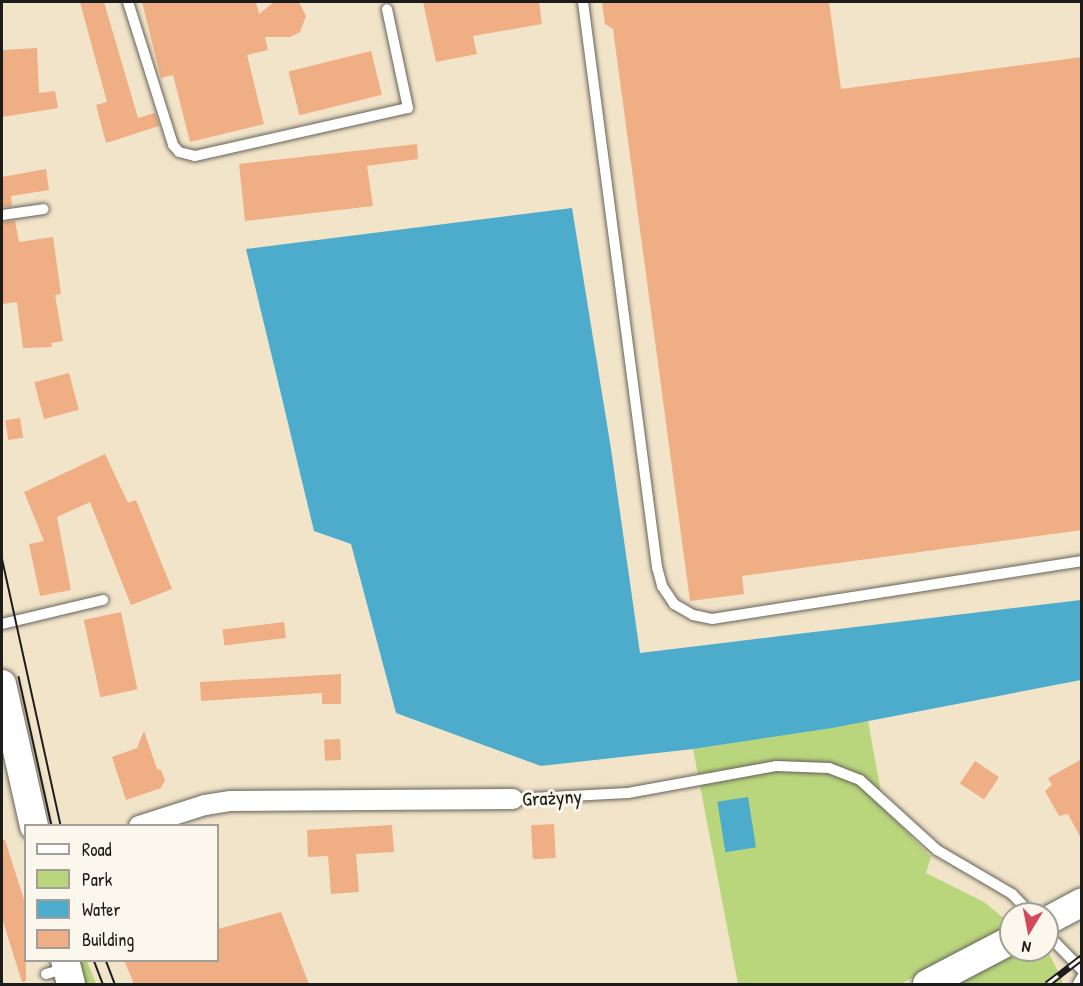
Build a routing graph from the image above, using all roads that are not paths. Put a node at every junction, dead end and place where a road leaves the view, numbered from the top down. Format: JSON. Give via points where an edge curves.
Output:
{"nodes":[{"id":1,"x":128,"y":2,"type":"edge"},
{"id":2,"x":583,"y":2,"type":"edge"},
{"id":3,"x":387,"y":9,"type":"dead end"},
{"id":4,"x":44,"y":209,"type":"dead end"},
{"id":5,"x":2,"y":215,"type":"edge"},
{"id":6,"x":1082,"y":561,"type":"edge"},
{"id":7,"x":103,"y":600,"type":"dead end"},
{"id":8,"x":2,"y":624,"type":"edge"},
{"id":9,"x":2,"y":684,"type":"edge"},
{"id":10,"x":513,"y":799,"type":"joint"},
{"id":11,"x":34,"y":824,"type":"edge"},
{"id":12,"x":142,"y":824,"type":"edge"},
{"id":13,"x":1020,"y":902,"type":"edge"},
{"id":14,"x":1082,"y":902,"type":"edge"},
{"id":15,"x":1059,"y":914,"type":"edge"},
{"id":16,"x":999,"y":946,"type":"edge"},
{"id":17,"x":1059,"y":946,"type":"edge"},
{"id":18,"x":1082,"y":970,"type":"edge"},
{"id":19,"x":1082,"y":977,"type":"edge"},
{"id":20,"x":928,"y":983,"type":"edge"},
{"id":21,"x":1078,"y":984,"type":"edge"}],
"edges":[{"from":1,"to":3,"type":"lane","via":[[173,145],[179,152],[195,156],[408,108]]},
{"from":2,"to":6,"type":"lane","via":[[657,567],[662,586],[674,604],[693,615],[712,619]]},
{"from":4,"to":5,"type":"lane"},
{"from":7,"to":8,"type":"lane"},
{"from":9,"to":11,"type":"main road"},
{"from":10,"to":12,"type":"street","name":"Grażyny","via":[[231,801]]},
{"from":10,"to":13,"type":"lane","name":"Grażyny","via":[[628,793],[776,766],[829,768],[860,780],[937,850]]},
{"from":14,"to":15,"type":"main road"},
{"from":16,"to":20,"type":"main road"},
{"from":17,"to":18,"type":"lane"},
{"from":19,"to":21,"type":"lane"}]}
